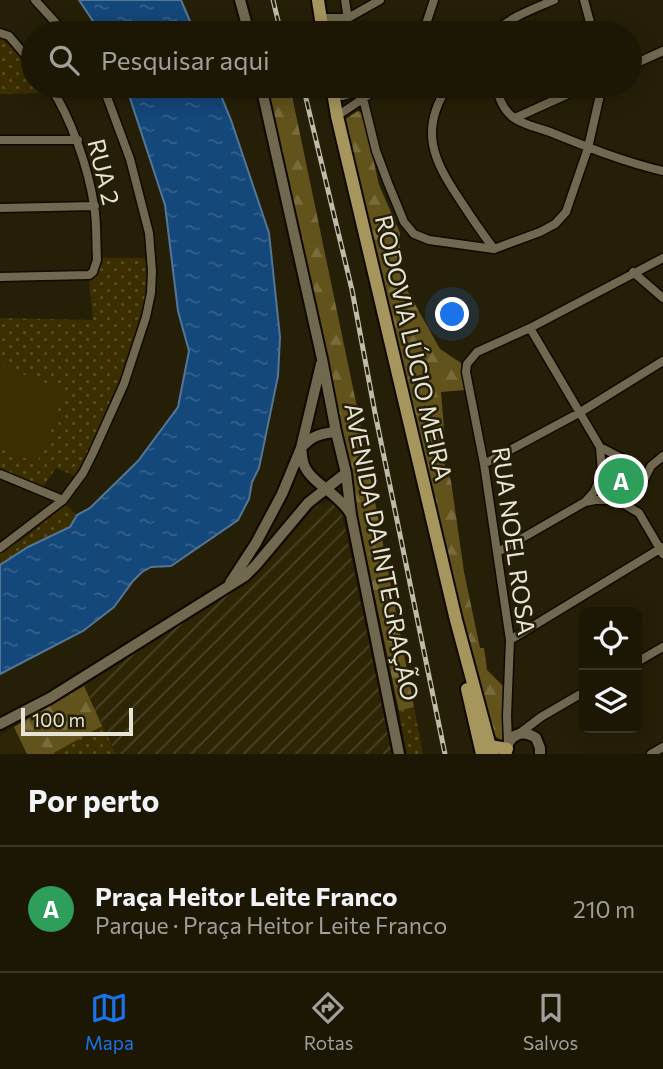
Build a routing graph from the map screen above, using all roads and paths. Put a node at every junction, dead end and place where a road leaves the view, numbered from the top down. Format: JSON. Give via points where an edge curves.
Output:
{"nodes":[{"id":1,"x":35,"y":0,"type":"edge"},
{"id":2,"x":240,"y":0,"type":"edge"},
{"id":3,"x":318,"y":0,"type":"edge"},
{"id":4,"x":345,"y":0,"type":"edge"},
{"id":5,"x":380,"y":0,"type":"edge"},
{"id":6,"x":434,"y":0,"type":"edge"},
{"id":7,"x":554,"y":0,"type":"edge"},
{"id":8,"x":584,"y":0,"type":"edge"},
{"id":9,"x":321,"y":18,"type":"junction"},
{"id":10,"x":348,"y":18,"type":"junction"},
{"id":11,"x":54,"y":21,"type":"edge"},
{"id":12,"x":246,"y":21,"type":"edge"},
{"id":13,"x":321,"y":21,"type":"edge"},
{"id":14,"x":348,"y":21,"type":"edge"},
{"id":15,"x":427,"y":21,"type":"edge"},
{"id":16,"x":509,"y":21,"type":"edge"},
{"id":17,"x":590,"y":21,"type":"edge"},
{"id":18,"x":0,"y":33,"type":"edge"},
{"id":19,"x":21,"y":50,"type":"edge"},
{"id":20,"x":663,"y":51,"type":"edge"},
{"id":21,"x":642,"y":61,"type":"edge"},
{"id":22,"x":58,"y":98,"type":"edge"},
{"id":23,"x":107,"y":98,"type":"edge"},
{"id":24,"x":264,"y":98,"type":"edge"},
{"id":25,"x":334,"y":98,"type":"edge"},
{"id":26,"x":442,"y":98,"type":"edge"},
{"id":27,"x":499,"y":98,"type":"edge"},
{"id":28,"x":559,"y":98,"type":"edge"},
{"id":29,"x":599,"y":98,"type":"edge"},
{"id":30,"x":363,"y":99,"type":"joint"},
{"id":31,"x":337,"y":116,"type":"junction"},
{"id":32,"x":515,"y":118,"type":"junction"},
{"id":33,"x":0,"y":140,"type":"edge"},
{"id":34,"x":78,"y":140,"type":"junction"},
{"id":35,"x":588,"y":148,"type":"junction"},
{"id":36,"x":663,"y":171,"type":"edge"},
{"id":37,"x":95,"y":206,"type":"junction"},
{"id":38,"x":0,"y":208,"type":"edge"},
{"id":39,"x":494,"y":249,"type":"junction"},
{"id":40,"x":663,"y":258,"type":"edge"},
{"id":41,"x":634,"y":272,"type":"junction"},
{"id":42,"x":0,"y":277,"type":"edge"},
{"id":43,"x":663,"y":298,"type":"edge"},
{"id":44,"x":530,"y":328,"type":"junction"},
{"id":45,"x":322,"y":359,"type":"junction"},
{"id":46,"x":663,"y":361,"type":"edge"},
{"id":47,"x":579,"y":413,"type":"junction"},
{"id":48,"x":336,"y":432,"type":"junction"},
{"id":49,"x":600,"y":447,"type":"junction"},
{"id":50,"x":301,"y":448,"type":"junction"},
{"id":51,"x":661,"y":457,"type":"edge"},
{"id":52,"x":629,"y":461,"type":"junction"},
{"id":53,"x":484,"y":464,"type":"junction"},
{"id":54,"x":346,"y":473,"type":"junction"},
{"id":55,"x":0,"y":474,"type":"edge"},
{"id":56,"x":601,"y":475,"type":"junction"},
{"id":57,"x":327,"y":488,"type":"junction"},
{"id":58,"x":640,"y":489,"type":"junction"},
{"id":59,"x":62,"y":500,"type":"junction"},
{"id":60,"x":615,"y":501,"type":"junction"},
{"id":61,"x":585,"y":502,"type":"junction"},
{"id":62,"x":639,"y":513,"type":"junction"},
{"id":63,"x":351,"y":515,"type":"junction"},
{"id":64,"x":0,"y":548,"type":"edge"},
{"id":65,"x":662,"y":550,"type":"edge"},
{"id":66,"x":498,"y":552,"type":"junction"},
{"id":67,"x":229,"y":585,"type":"junction"},
{"id":68,"x":510,"y":640,"type":"junction"},
{"id":69,"x":663,"y":647,"type":"edge"},
{"id":70,"x":642,"y":659,"type":"edge"},
{"id":71,"x":579,"y":695,"type":"edge"},
{"id":72,"x":0,"y":724,"type":"edge"},
{"id":73,"x":511,"y":743,"type":"edge"},
{"id":74,"x":663,"y":747,"type":"edge"},
{"id":75,"x":488,"y":751,"type":"edge"},
{"id":76,"x":399,"y":754,"type":"edge"},
{"id":77,"x":540,"y":754,"type":"edge"},
{"id":78,"x":651,"y":754,"type":"edge"}],
"edges":[{"from":1,"to":11,"type":"street"},
{"from":2,"to":12,"type":"street"},
{"from":3,"to":9,"type":"main road"},
{"from":4,"to":10,"type":"street"},
{"from":5,"to":10,"type":"street"},
{"from":6,"to":15,"type":"street"},
{"from":7,"to":16,"type":"street"},
{"from":8,"to":17,"type":"street"},
{"from":9,"to":10,"type":"street"},
{"from":9,"to":13,"type":"main road"},
{"from":10,"to":14,"type":"street"},
{"from":18,"to":19,"type":"street"},
{"from":20,"to":21,"type":"street"},
{"from":22,"to":34,"type":"street","name":"RUA 2"},
{"from":23,"to":59,"type":"street","via":[[130,159],[149,233],[151,293],[119,395],[93,453]]},
{"from":24,"to":45,"type":"street","name":"AVENIDA DA INTEGRAÇÃO"},
{"from":25,"to":31,"type":"main road","name":"RODOVIA LÚCIO MEIRA"},
{"from":26,"to":39,"type":"street","via":[[432,127],[438,165]]},
{"from":27,"to":32,"type":"street"},
{"from":28,"to":32,"type":"street"},
{"from":29,"to":35,"type":"street"},
{"from":30,"to":31,"type":"street"},
{"from":30,"to":39,"type":"street","via":[[388,183],[414,234]]},
{"from":31,"to":75,"type":"main road","name":"RODOVIA LÚCIO MEIRA","via":[[456,620],[466,685]]},
{"from":32,"to":35,"type":"street"},
{"from":33,"to":34,"type":"street"},
{"from":34,"to":37,"type":"street","name":"RUA 2"},
{"from":35,"to":36,"type":"street"},
{"from":35,"to":39,"type":"street","via":[[561,218],[540,232]]},
{"from":37,"to":38,"type":"street"},
{"from":37,"to":42,"type":"street","name":"RUA 2","via":[[97,260],[93,272]]},
{"from":40,"to":41,"type":"street"},
{"from":41,"to":43,"type":"street"},
{"from":41,"to":44,"type":"street"},
{"from":44,"to":47,"type":"street"},
{"from":44,"to":53,"type":"street","name":"RUA NOEL ROSA","via":[[477,352],[467,364]]},
{"from":45,"to":48,"type":"street","name":"AVENIDA DA INTEGRAÇÃO"},
{"from":45,"to":50,"type":"street"},
{"from":46,"to":47,"type":"street"},
{"from":47,"to":49,"type":"street"},
{"from":47,"to":53,"type":"street"},
{"from":48,"to":50,"type":"street","via":[[309,439]]},
{"from":48,"to":54,"type":"street","name":"AVENIDA DA INTEGRAÇÃO"},
{"from":49,"to":52,"type":"street"},
{"from":49,"to":56,"type":"street"},
{"from":50,"to":57,"type":"street","via":[[310,475]]},
{"from":50,"to":67,"type":"street","via":[[266,526]]},
{"from":51,"to":52,"type":"street"},
{"from":51,"to":58,"type":"street","via":[[646,473]]},
{"from":52,"to":56,"type":"street","via":[[612,462]]},
{"from":52,"to":58,"type":"street","via":[[642,477]]},
{"from":53,"to":66,"type":"street","name":"RUA NOEL ROSA"},
{"from":54,"to":57,"type":"street"},
{"from":54,"to":63,"type":"street","name":"AVENIDA DA INTEGRAÇÃO"},
{"from":55,"to":59,"type":"street"},
{"from":56,"to":60,"type":"street","via":[[600,486]]},
{"from":56,"to":61,"type":"street"},
{"from":57,"to":63,"type":"street"},
{"from":57,"to":67,"type":"street","via":[[292,520],[256,565]]},
{"from":58,"to":60,"type":"street","via":[[627,502]]},
{"from":58,"to":62,"type":"street"},
{"from":59,"to":64,"type":"street"},
{"from":60,"to":61,"type":"street"},
{"from":60,"to":62,"type":"street"},
{"from":61,"to":66,"type":"street"},
{"from":62,"to":65,"type":"street"},
{"from":63,"to":76,"type":"street","name":"AVENIDA DA INTEGRAÇÃO"},
{"from":65,"to":68,"type":"street"},
{"from":66,"to":68,"type":"street","name":"RUA NOEL ROSA"},
{"from":67,"to":72,"type":"street","via":[[50,698]]},
{"from":68,"to":73,"type":"street","name":"RUA NOEL ROSA","via":[[507,716]]},
{"from":69,"to":70,"type":"street"},
{"from":71,"to":73,"type":"street","via":[[541,717]]},
{"from":73,"to":75,"type":"main road"},
{"from":73,"to":77,"type":"street","via":[[531,734]]},
{"from":74,"to":78,"type":"street"}]}
